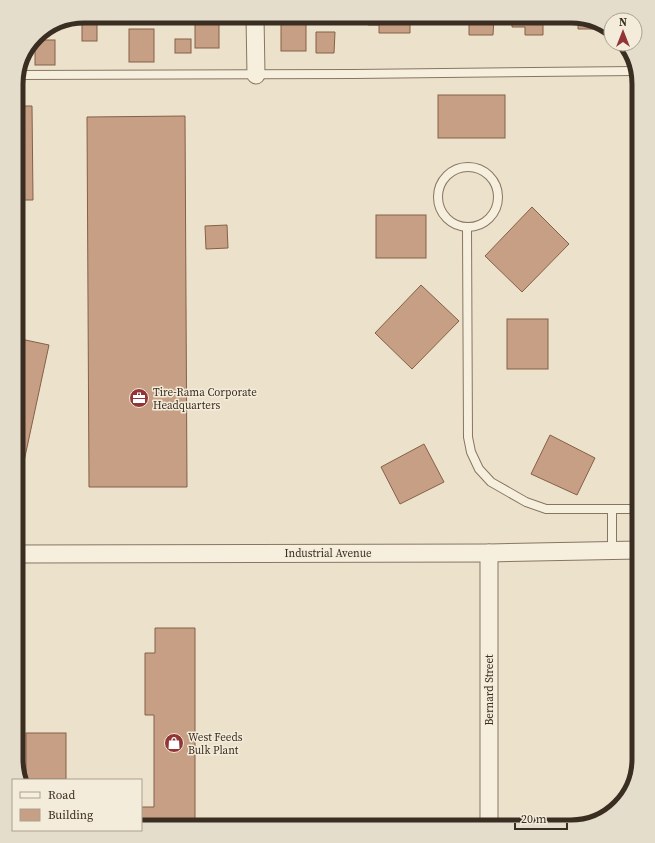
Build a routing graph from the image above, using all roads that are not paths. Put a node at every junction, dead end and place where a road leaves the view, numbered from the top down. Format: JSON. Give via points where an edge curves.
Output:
{"nodes":[{"id":1,"x":255,"y":23,"type":"edge"},
{"id":2,"x":631,"y":72,"type":"edge"},
{"id":3,"x":24,"y":75,"type":"edge"},
{"id":4,"x":256,"y":75,"type":"junction"},
{"id":5,"x":467,"y":227,"type":"junction"},
{"id":6,"x":632,"y":509,"type":"edge"},
{"id":7,"x":612,"y":510,"type":"junction"},
{"id":8,"x":612,"y":550,"type":"junction"},
{"id":9,"x":632,"y":550,"type":"edge"},
{"id":10,"x":489,"y":553,"type":"junction"},
{"id":11,"x":23,"y":554,"type":"edge"},
{"id":12,"x":489,"y":820,"type":"edge"}],
"edges":[{"from":1,"to":4,"type":"street"},
{"from":2,"to":4,"type":"lane"},
{"from":3,"to":4,"type":"lane"},
{"from":5,"to":5,"type":"lane","via":[[483,223],[491,217],[498,198],[497,188],[492,179],[485,172],[475,168],[455,170],[441,184],[438,193],[442,212],[456,224]]},
{"from":5,"to":7,"type":"lane","via":[[468,437],[471,452],[479,469],[491,482],[526,502],[546,509]]},
{"from":6,"to":7,"type":"lane"},
{"from":7,"to":8,"type":"lane"},
{"from":8,"to":9,"type":"street","name":"Industrial Avenue"},
{"from":8,"to":10,"type":"street","name":"Industrial Avenue"},
{"from":10,"to":11,"type":"street","name":"Industrial Avenue"},
{"from":10,"to":12,"type":"street","name":"Bernard Street"}]}
